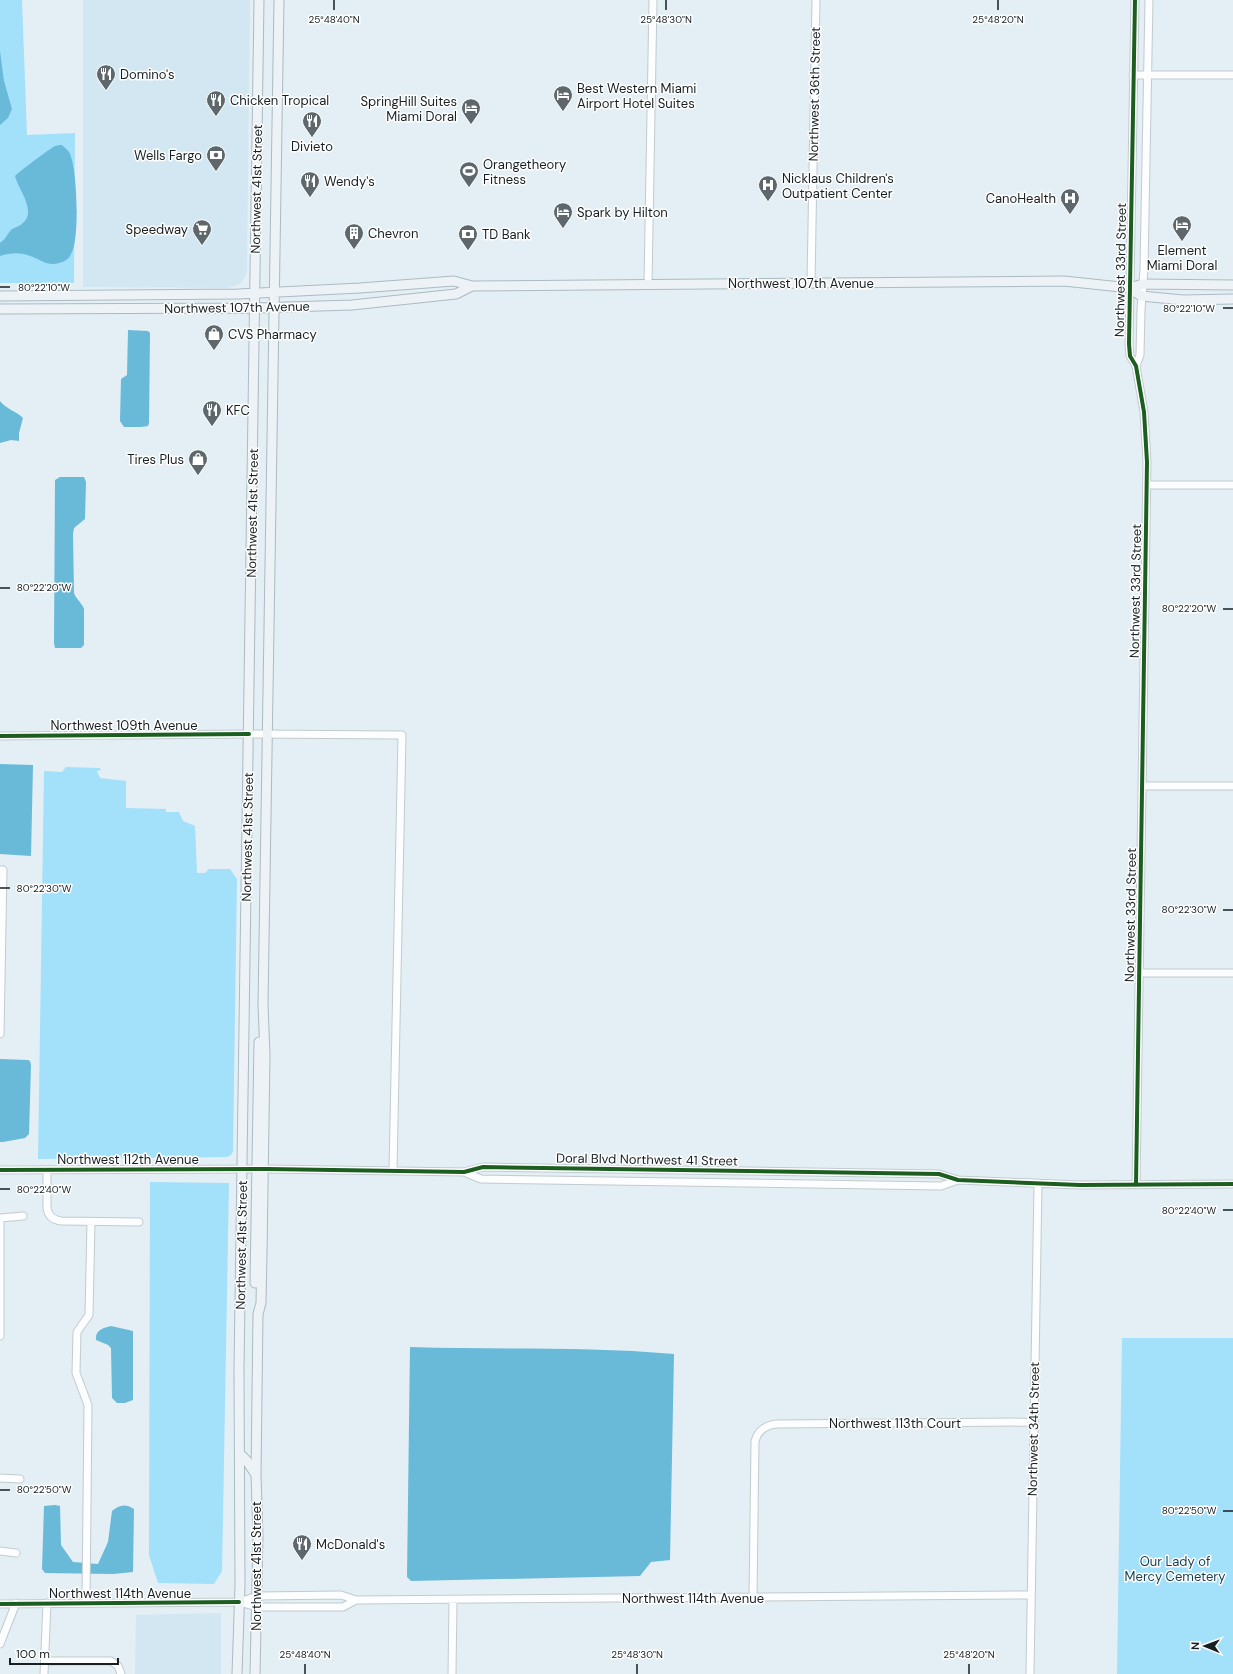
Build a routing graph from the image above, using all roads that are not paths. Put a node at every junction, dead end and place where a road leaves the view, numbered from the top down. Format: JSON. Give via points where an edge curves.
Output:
{"nodes":[{"id":1,"x":259,"y":0,"type":"edge"},
{"id":2,"x":279,"y":0,"type":"edge"},
{"id":3,"x":653,"y":0,"type":"edge"},
{"id":4,"x":816,"y":0,"type":"edge"},
{"id":5,"x":1135,"y":0,"type":"edge"},
{"id":6,"x":1148,"y":0,"type":"edge"},
{"id":7,"x":1133,"y":75,"type":"junction"},
{"id":8,"x":1147,"y":75,"type":"junction"},
{"id":9,"x":1233,"y":75,"type":"edge"},
{"id":10,"x":811,"y":283,"type":"junction"},
{"id":11,"x":648,"y":284,"type":"junction"},
{"id":12,"x":1143,"y":284,"type":"junction"},
{"id":13,"x":472,"y":286,"type":"junction"},
{"id":14,"x":1233,"y":286,"type":"edge"},
{"id":15,"x":1130,"y":288,"type":"junction"},
{"id":16,"x":274,"y":291,"type":"junction"},
{"id":17,"x":254,"y":293,"type":"junction"},
{"id":18,"x":0,"y":296,"type":"edge"},
{"id":19,"x":1142,"y":296,"type":"junction"},
{"id":20,"x":1233,"y":299,"type":"edge"},
{"id":21,"x":274,"y":307,"type":"junction"},
{"id":22,"x":254,"y":308,"type":"junction"},
{"id":23,"x":0,"y":309,"type":"edge"},
{"id":24,"x":1136,"y":366,"type":"junction"},
{"id":25,"x":1147,"y":485,"type":"junction"},
{"id":26,"x":1233,"y":485,"type":"edge"},
{"id":27,"x":249,"y":734,"type":"junction"},
{"id":28,"x":267,"y":734,"type":"junction"},
{"id":29,"x":0,"y":736,"type":"edge"},
{"id":30,"x":1142,"y":786,"type":"junction"},
{"id":31,"x":1233,"y":786,"type":"edge"},
{"id":32,"x":2,"y":870,"type":"edge"},
{"id":33,"x":1,"y":943,"type":"edge"},
{"id":34,"x":1139,"y":973,"type":"junction"},
{"id":35,"x":1233,"y":973,"type":"edge"},
{"id":36,"x":1,"y":994,"type":"edge"},
{"id":37,"x":0,"y":1034,"type":"edge"},
{"id":38,"x":242,"y":1169,"type":"junction"},
{"id":39,"x":260,"y":1169,"type":"junction"},
{"id":40,"x":0,"y":1170,"type":"edge"},
{"id":41,"x":47,"y":1170,"type":"junction"},
{"id":42,"x":394,"y":1170,"type":"junction"},
{"id":43,"x":464,"y":1172,"type":"junction"},
{"id":44,"x":958,"y":1180,"type":"junction"},
{"id":45,"x":1038,"y":1183,"type":"junction"},
{"id":46,"x":1233,"y":1184,"type":"edge"},
{"id":47,"x":1136,"y":1185,"type":"junction"},
{"id":48,"x":24,"y":1216,"type":"dead end"},
{"id":49,"x":0,"y":1218,"type":"edge"},
{"id":50,"x":91,"y":1222,"type":"junction"},
{"id":51,"x":139,"y":1222,"type":"dead end"},
{"id":52,"x":0,"y":1336,"type":"edge"},
{"id":53,"x":1033,"y":1422,"type":"junction"},
{"id":54,"x":240,"y":1454,"type":"junction"},
{"id":55,"x":256,"y":1475,"type":"junction"},
{"id":56,"x":0,"y":1478,"type":"edge"},
{"id":57,"x":20,"y":1479,"type":"dead end"},
{"id":58,"x":0,"y":1551,"type":"edge"},
{"id":59,"x":16,"y":1553,"type":"dead end"},
{"id":60,"x":1031,"y":1595,"type":"junction"},
{"id":61,"x":257,"y":1596,"type":"junction"},
{"id":62,"x":753,"y":1598,"type":"junction"},
{"id":63,"x":356,"y":1600,"type":"junction"},
{"id":64,"x":453,"y":1600,"type":"junction"},
{"id":65,"x":239,"y":1602,"type":"junction"},
{"id":66,"x":16,"y":1603,"type":"junction"},
{"id":67,"x":46,"y":1603,"type":"junction"},
{"id":68,"x":86,"y":1603,"type":"junction"},
{"id":69,"x":0,"y":1604,"type":"edge"},
{"id":70,"x":257,"y":1607,"type":"junction"},
{"id":71,"x":3,"y":1629,"type":"edge"},
{"id":72,"x":0,"y":1644,"type":"edge"},
{"id":73,"x":44,"y":1661,"type":"junction"},
{"id":74,"x":44,"y":1674,"type":"edge"},
{"id":75,"x":121,"y":1674,"type":"edge"},
{"id":76,"x":237,"y":1674,"type":"edge"},
{"id":77,"x":255,"y":1674,"type":"edge"},
{"id":78,"x":452,"y":1674,"type":"edge"},
{"id":79,"x":1030,"y":1674,"type":"edge"}],
"edges":[{"from":1,"to":17,"type":"main road","name":"Northwest 41st Street"},
{"from":2,"to":16,"type":"main road","name":"Northwest 41st Street"},
{"from":3,"to":11,"type":"street"},
{"from":4,"to":10,"type":"street","name":"Northwest 36th Street"},
{"from":5,"to":7,"type":"street","name":"Northwest 33rd Street"},
{"from":6,"to":8,"type":"street","name":"Northwest 33rd Street"},
{"from":7,"to":8,"type":"street"},
{"from":7,"to":15,"type":"street","name":"Northwest 33rd Street"},
{"from":8,"to":9,"type":"street"},
{"from":8,"to":12,"type":"street","name":"Northwest 33rd Street"},
{"from":10,"to":11,"type":"main road","name":"Northwest 107th Avenue"},
{"from":10,"to":15,"type":"main road","name":"Northwest 107th Avenue","via":[[1071,281]]},
{"from":11,"to":13,"type":"main road","name":"Northwest 107th Avenue"},
{"from":12,"to":14,"type":"main road","name":"Northwest 107th Avenue"},
{"from":12,"to":15,"type":"main road","name":"Northwest 107th Avenue"},
{"from":12,"to":19,"type":"street","name":"Northwest 33rd Street"},
{"from":13,"to":16,"type":"main road","name":"Northwest 107th Avenue","via":[[448,281],[345,289]]},
{"from":13,"to":21,"type":"main road","name":"Northwest 107th Avenue","via":[[456,294],[393,302]]},
{"from":15,"to":19,"type":"main road","name":"Northwest 107th Avenue"},
{"from":15,"to":24,"type":"street","name":"Northwest 33rd Street","via":[[1130,353]]},
{"from":16,"to":17,"type":"main road","name":"Northwest 107th Avenue"},
{"from":16,"to":21,"type":"main road","name":"Northwest 41st Street"},
{"from":17,"to":18,"type":"main road","name":"Northwest 107th Avenue"},
{"from":17,"to":22,"type":"main road","name":"Northwest 41st Street"},
{"from":19,"to":20,"type":"main road","name":"Northwest 107th Avenue","via":[[1183,300]]},
{"from":19,"to":24,"type":"street","name":"Northwest 33rd Street","via":[[1140,355]]},
{"from":21,"to":22,"type":"main road","name":"Northwest 107th Avenue"},
{"from":21,"to":28,"type":"main road","name":"Northwest 41st Street"},
{"from":22,"to":23,"type":"main road","name":"Northwest 107th Avenue"},
{"from":22,"to":27,"type":"main road","name":"Northwest 41st Street"},
{"from":24,"to":25,"type":"street","name":"Northwest 33rd Street","via":[[1145,418]]},
{"from":25,"to":26,"type":"street"},
{"from":25,"to":30,"type":"street","name":"Northwest 33rd Street"},
{"from":27,"to":28,"type":"street","name":"Northwest 109th Avenue"},
{"from":27,"to":29,"type":"street","name":"Northwest 109th Avenue"},
{"from":27,"to":38,"type":"main road","name":"Northwest 41st Street"},
{"from":28,"to":39,"type":"main road","name":"Northwest 41st Street","via":[[263,1005],[265,1055]]},
{"from":28,"to":42,"type":"street","name":"Northwest 109th Avenue","via":[[402,735]]},
{"from":30,"to":31,"type":"street"},
{"from":30,"to":34,"type":"street","name":"Northwest 33rd Street"},
{"from":32,"to":33,"type":"street"},
{"from":33,"to":36,"type":"street"},
{"from":34,"to":35,"type":"street"},
{"from":34,"to":47,"type":"street","name":"Northwest 33rd Street"},
{"from":36,"to":37,"type":"street"},
{"from":38,"to":39,"type":"street","name":"Northwest 112th Avenue"},
{"from":38,"to":41,"type":"street","name":"Northwest 112th Avenue"},
{"from":38,"to":54,"type":"main road","name":"Northwest 41st Street"},
{"from":39,"to":42,"type":"street","name":"Doral Blvd Northwest 41 Street"},
{"from":39,"to":55,"type":"main road","name":"Northwest 41st Street","via":[[261,1293],[258,1314]]},
{"from":40,"to":41,"type":"street","name":"Northwest 112th Avenue"},
{"from":41,"to":50,"type":"street","via":[[47,1208],[50,1216],[61,1221]]},
{"from":42,"to":43,"type":"street","name":"Doral Blvd Northwest 41 Street"},
{"from":43,"to":44,"type":"street","name":"Doral Blvd Northwest 41 Street","via":[[483,1167],[887,1173],[939,1174]]},
{"from":43,"to":44,"type":"street","name":"Doral Blvd Northwest 41 Street","via":[[481,1179],[941,1186]]},
{"from":44,"to":45,"type":"street","name":"Doral Blvd Northwest 41 Street"},
{"from":45,"to":47,"type":"street"},
{"from":45,"to":53,"type":"street","name":"Northwest 34th Street"},
{"from":46,"to":47,"type":"street"},
{"from":48,"to":49,"type":"street"},
{"from":49,"to":52,"type":"street"},
{"from":50,"to":51,"type":"street"},
{"from":50,"to":68,"type":"street","via":[[89,1315],[77,1332],[76,1373],[88,1405]]},
{"from":53,"to":60,"type":"street","name":"Northwest 34th Street"},
{"from":53,"to":62,"type":"street","name":"Northwest 113th Court","via":[[768,1426],[760,1432],[755,1442]]},
{"from":54,"to":55,"type":"main road"},
{"from":54,"to":65,"type":"main road","name":"Northwest 41st Street"},
{"from":55,"to":61,"type":"main road","name":"Northwest 41st Street"},
{"from":56,"to":57,"type":"street"},
{"from":58,"to":59,"type":"street"},
{"from":60,"to":62,"type":"street","name":"Northwest 114th Avenue"},
{"from":60,"to":79,"type":"street","name":"Northwest 34th Street"},
{"from":61,"to":63,"type":"street","name":"Northwest 114th Avenue","via":[[341,1595]]},
{"from":61,"to":65,"type":"street","name":"Northwest 114th Avenue"},
{"from":61,"to":70,"type":"main road","name":"Northwest 41st Street"},
{"from":62,"to":64,"type":"street","name":"Northwest 114th Avenue"},
{"from":63,"to":64,"type":"street","name":"Northwest 114th Avenue"},
{"from":63,"to":70,"type":"street","name":"Northwest 114th Avenue","via":[[343,1607]]},
{"from":64,"to":78,"type":"street"},
{"from":65,"to":68,"type":"street","name":"Northwest 114th Avenue"},
{"from":65,"to":70,"type":"street","name":"Northwest 114th Avenue"},
{"from":65,"to":76,"type":"main road","name":"Northwest 41st Street"},
{"from":66,"to":67,"type":"street","name":"Northwest 114th Avenue"},
{"from":66,"to":69,"type":"street","name":"Northwest 114th Avenue"},
{"from":66,"to":71,"type":"street"},
{"from":67,"to":68,"type":"street","name":"Northwest 114th Avenue"},
{"from":67,"to":73,"type":"street"},
{"from":70,"to":77,"type":"main road","name":"Northwest 41st Street"},
{"from":71,"to":72,"type":"street"},
{"from":73,"to":74,"type":"street"},
{"from":73,"to":75,"type":"street","via":[[110,1661],[118,1666]]}]}
